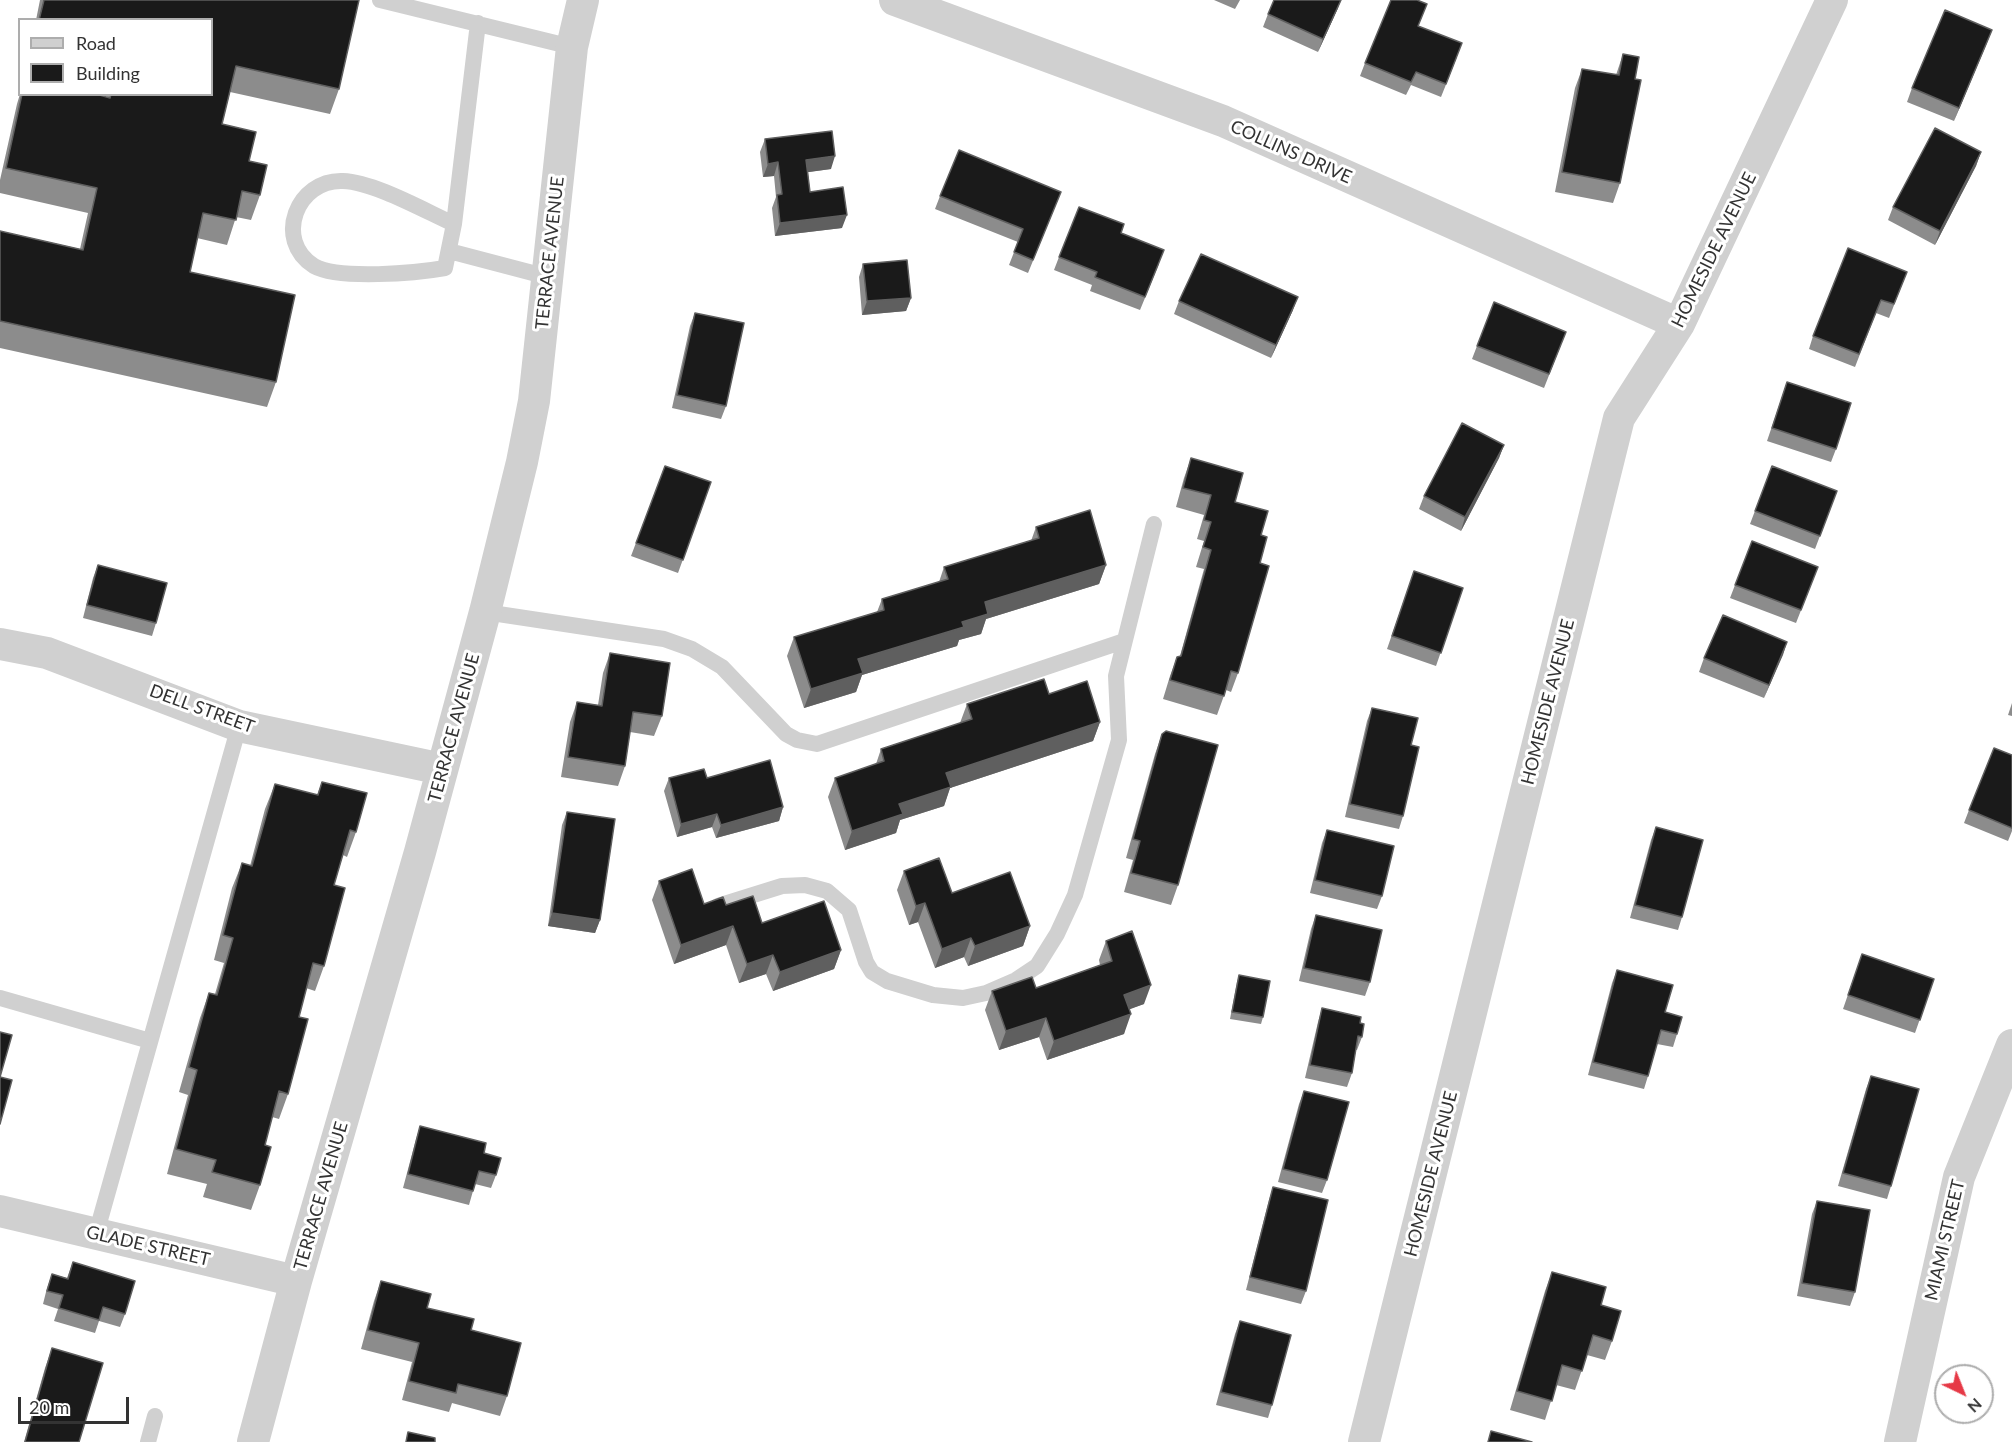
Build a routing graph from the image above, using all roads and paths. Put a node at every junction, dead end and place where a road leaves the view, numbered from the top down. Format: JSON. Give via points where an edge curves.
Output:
{"nodes":[{"id":1,"x":380,"y":0,"type":"edge"},
{"id":2,"x":583,"y":0,"type":"edge"},
{"id":3,"x":895,"y":0,"type":"edge"},
{"id":4,"x":1832,"y":0,"type":"edge"},
{"id":5,"x":478,"y":22,"type":"junction"},
{"id":6,"x":572,"y":46,"type":"junction"},
{"id":7,"x":454,"y":224,"type":"junction"},
{"id":8,"x":449,"y":251,"type":"junction"},
{"id":9,"x":548,"y":277,"type":"junction"},
{"id":10,"x":1679,"y":324,"type":"junction"},
{"id":11,"x":1154,"y":524,"type":"dead end"},
{"id":12,"x":485,"y":612,"type":"junction"},
{"id":13,"x":1124,"y":641,"type":"junction"},
{"id":14,"x":0,"y":644,"type":"edge"},
{"id":15,"x":238,"y":726,"type":"junction"},
{"id":16,"x":442,"y":769,"type":"junction"},
{"id":17,"x":718,"y":906,"type":"edge"},
{"id":18,"x":0,"y":998,"type":"edge"},
{"id":19,"x":150,"y":1041,"type":"junction"},
{"id":20,"x":2012,"y":1045,"type":"edge"},
{"id":21,"x":0,"y":1212,"type":"edge"},
{"id":22,"x":96,"y":1234,"type":"junction"},
{"id":23,"x":296,"y":1281,"type":"junction"},
{"id":24,"x":155,"y":1416,"type":"dead end"},
{"id":25,"x":148,"y":1442,"type":"edge"},
{"id":26,"x":253,"y":1442,"type":"edge"},
{"id":27,"x":1364,"y":1442,"type":"edge"},
{"id":28,"x":1900,"y":1442,"type":"edge"}],
"edges":[{"from":1,"to":5,"type":"lane"},
{"from":2,"to":6,"type":"street","name":"TERRACE AVENUE"},
{"from":3,"to":10,"type":"street","name":"COLLINS DRIVE","via":[[1223,121]]},
{"from":4,"to":10,"type":"street","name":"HOMESIDE AVENUE"},
{"from":5,"to":6,"type":"lane"},
{"from":5,"to":7,"type":"lane"},
{"from":6,"to":9,"type":"street","name":"TERRACE AVENUE"},
{"from":7,"to":8,"type":"lane"},
{"from":7,"to":8,"type":"lane","via":[[366,185],[343,181],[323,184],[308,194],[296,209],[293,222],[293,241],[300,253],[316,267],[335,272],[405,274],[445,268]]},
{"from":8,"to":9,"type":"lane"},
{"from":9,"to":12,"type":"street","name":"TERRACE AVENUE","via":[[534,401]]},
{"from":10,"to":27,"type":"street","name":"HOMESIDE AVENUE","via":[[1619,418]]},
{"from":11,"to":13,"type":"lane"},
{"from":12,"to":13,"type":"lane","via":[[679,643],[722,667],[786,734],[817,744]]},
{"from":12,"to":16,"type":"street","name":"TERRACE AVENUE"},
{"from":13,"to":17,"type":"lane","via":[[1116,676],[1119,740],[1075,895],[1044,957],[1027,974],[986,993],[963,998],[933,995],[887,981],[872,972],[849,910],[827,891],[805,885],[782,886]]},
{"from":14,"to":15,"type":"street","name":"DELL STREET","via":[[46,653]]},
{"from":15,"to":16,"type":"street","name":"DELL STREET"},
{"from":15,"to":19,"type":"lane"},
{"from":16,"to":23,"type":"street","name":"TERRACE AVENUE"},
{"from":18,"to":19,"type":"lane"},
{"from":19,"to":22,"type":"lane"},
{"from":20,"to":28,"type":"street","name":"MIAMI STREET","via":[[1959,1177]]},
{"from":21,"to":22,"type":"street","name":"GLADE STREET"},
{"from":22,"to":23,"type":"street","name":"GLADE STREET"},
{"from":23,"to":26,"type":"street","name":"TERRACE AVENUE"},
{"from":24,"to":25,"type":"lane"}]}
